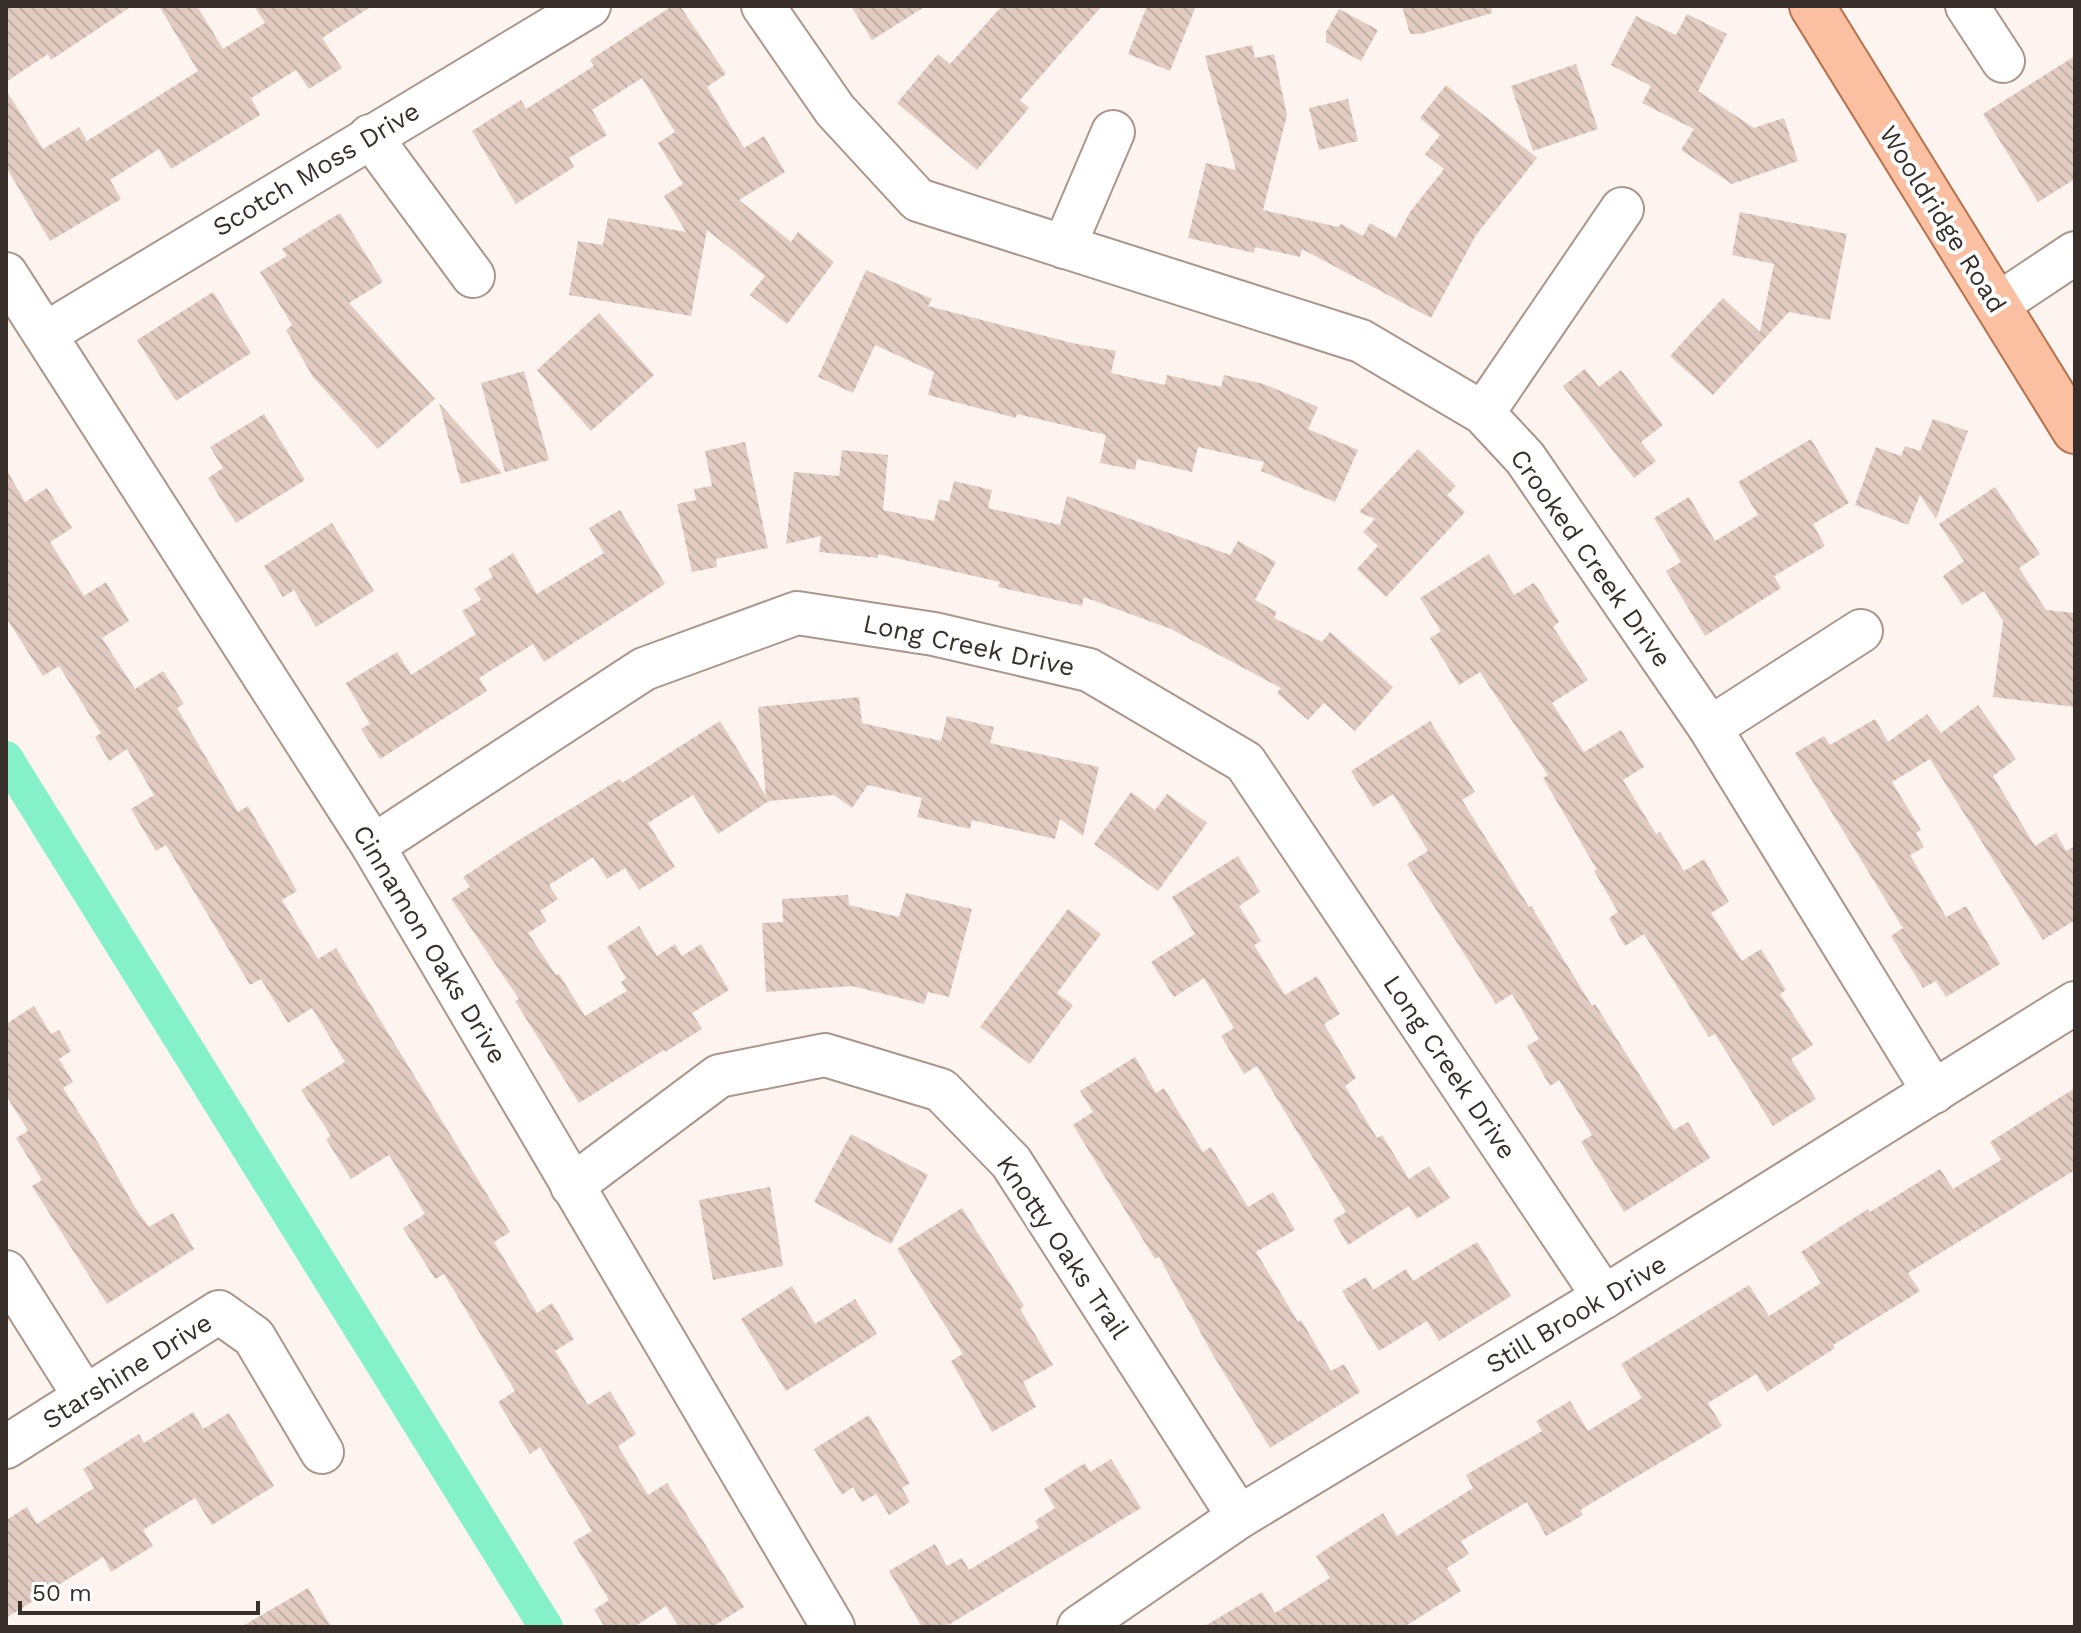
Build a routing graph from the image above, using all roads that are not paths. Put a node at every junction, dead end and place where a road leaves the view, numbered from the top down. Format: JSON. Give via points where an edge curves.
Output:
{"nodes":[{"id":1,"x":589,"y":6,"type":"edge"},
{"id":2,"x":763,"y":6,"type":"edge"},
{"id":3,"x":1812,"y":6,"type":"edge"},
{"id":4,"x":1967,"y":6,"type":"edge"},
{"id":5,"x":2003,"y":61,"type":"dead end"},
{"id":6,"x":1113,"y":132,"type":"dead end"},
{"id":7,"x":370,"y":136,"type":"junction"},
{"id":8,"x":1622,"y":209,"type":"dead end"},
{"id":9,"x":1064,"y":247,"type":"junction"},
{"id":10,"x":2060,"y":263,"type":"edge"},
{"id":11,"x":6,"y":274,"type":"edge"},
{"id":12,"x":473,"y":276,"type":"dead end"},
{"id":13,"x":1997,"y":305,"type":"junction"},
{"id":14,"x":45,"y":334,"type":"junction"},
{"id":15,"x":1483,"y":413,"type":"junction"},
{"id":16,"x":2075,"y":431,"type":"edge"},
{"id":17,"x":1861,"y":631,"type":"dead end"},
{"id":18,"x":1710,"y":728,"type":"junction"},
{"id":19,"x":373,"y":846,"type":"junction"},
{"id":20,"x":2075,"y":1003,"type":"edge"},
{"id":21,"x":1934,"y":1092,"type":"junction"},
{"id":22,"x":572,"y":1186,"type":"junction"},
{"id":23,"x":6,"y":1272,"type":"edge"},
{"id":24,"x":1604,"y":1297,"type":"junction"},
{"id":25,"x":85,"y":1397,"type":"junction"},
{"id":26,"x":6,"y":1447,"type":"edge"},
{"id":27,"x":322,"y":1452,"type":"dead end"},
{"id":28,"x":1239,"y":1517,"type":"junction"},
{"id":29,"x":833,"y":1627,"type":"edge"},
{"id":30,"x":1079,"y":1627,"type":"edge"}],
"edges":[{"from":1,"to":7,"type":"street","name":"Scotch Moss Drive"},
{"from":2,"to":9,"type":"street","name":"Crooked Creek Drive","via":[[835,110],[918,200]]},
{"from":3,"to":13,"type":"main road","name":"Wooldridge Road"},
{"from":4,"to":5,"type":"street"},
{"from":6,"to":9,"type":"street"},
{"from":7,"to":12,"type":"street"},
{"from":7,"to":14,"type":"street","name":"Scotch Moss Drive"},
{"from":8,"to":15,"type":"street"},
{"from":9,"to":15,"type":"street","name":"Crooked Creek Drive","via":[[1361,341]]},
{"from":10,"to":13,"type":"street"},
{"from":11,"to":14,"type":"street","name":"Cinnamon Oaks Drive"},
{"from":13,"to":16,"type":"main road","name":"Wooldridge Road"},
{"from":14,"to":19,"type":"street","name":"Cinnamon Oaks Drive"},
{"from":15,"to":18,"type":"street","name":"Crooked Creek Drive","via":[[1525,458]]},
{"from":17,"to":18,"type":"street"},
{"from":18,"to":21,"type":"street","name":"Crooked Creek Drive"},
{"from":19,"to":22,"type":"street","name":"Cinnamon Oaks Drive"},
{"from":19,"to":24,"type":"street","name":"Long Creek Drive","via":[[644,669],[797,613],[934,634],[1089,670],[1245,762]]},
{"from":20,"to":21,"type":"street","name":"Still Brook Drive"},
{"from":21,"to":24,"type":"street","name":"Still Brook Drive"},
{"from":22,"to":28,"type":"street","name":"Knotty Oaks Trail","via":[[719,1076],[825,1055],[941,1090],[1011,1162]]},
{"from":22,"to":29,"type":"street","name":"Cinnamon Oaks Drive"},
{"from":23,"to":25,"type":"street"},
{"from":24,"to":28,"type":"street","name":"Still Brook Drive"},
{"from":25,"to":26,"type":"street","name":"Starshine Drive"},
{"from":25,"to":27,"type":"street","name":"Starshine Drive","via":[[219,1312],[254,1337]]},
{"from":28,"to":30,"type":"street","name":"Still Brook Drive"}]}
